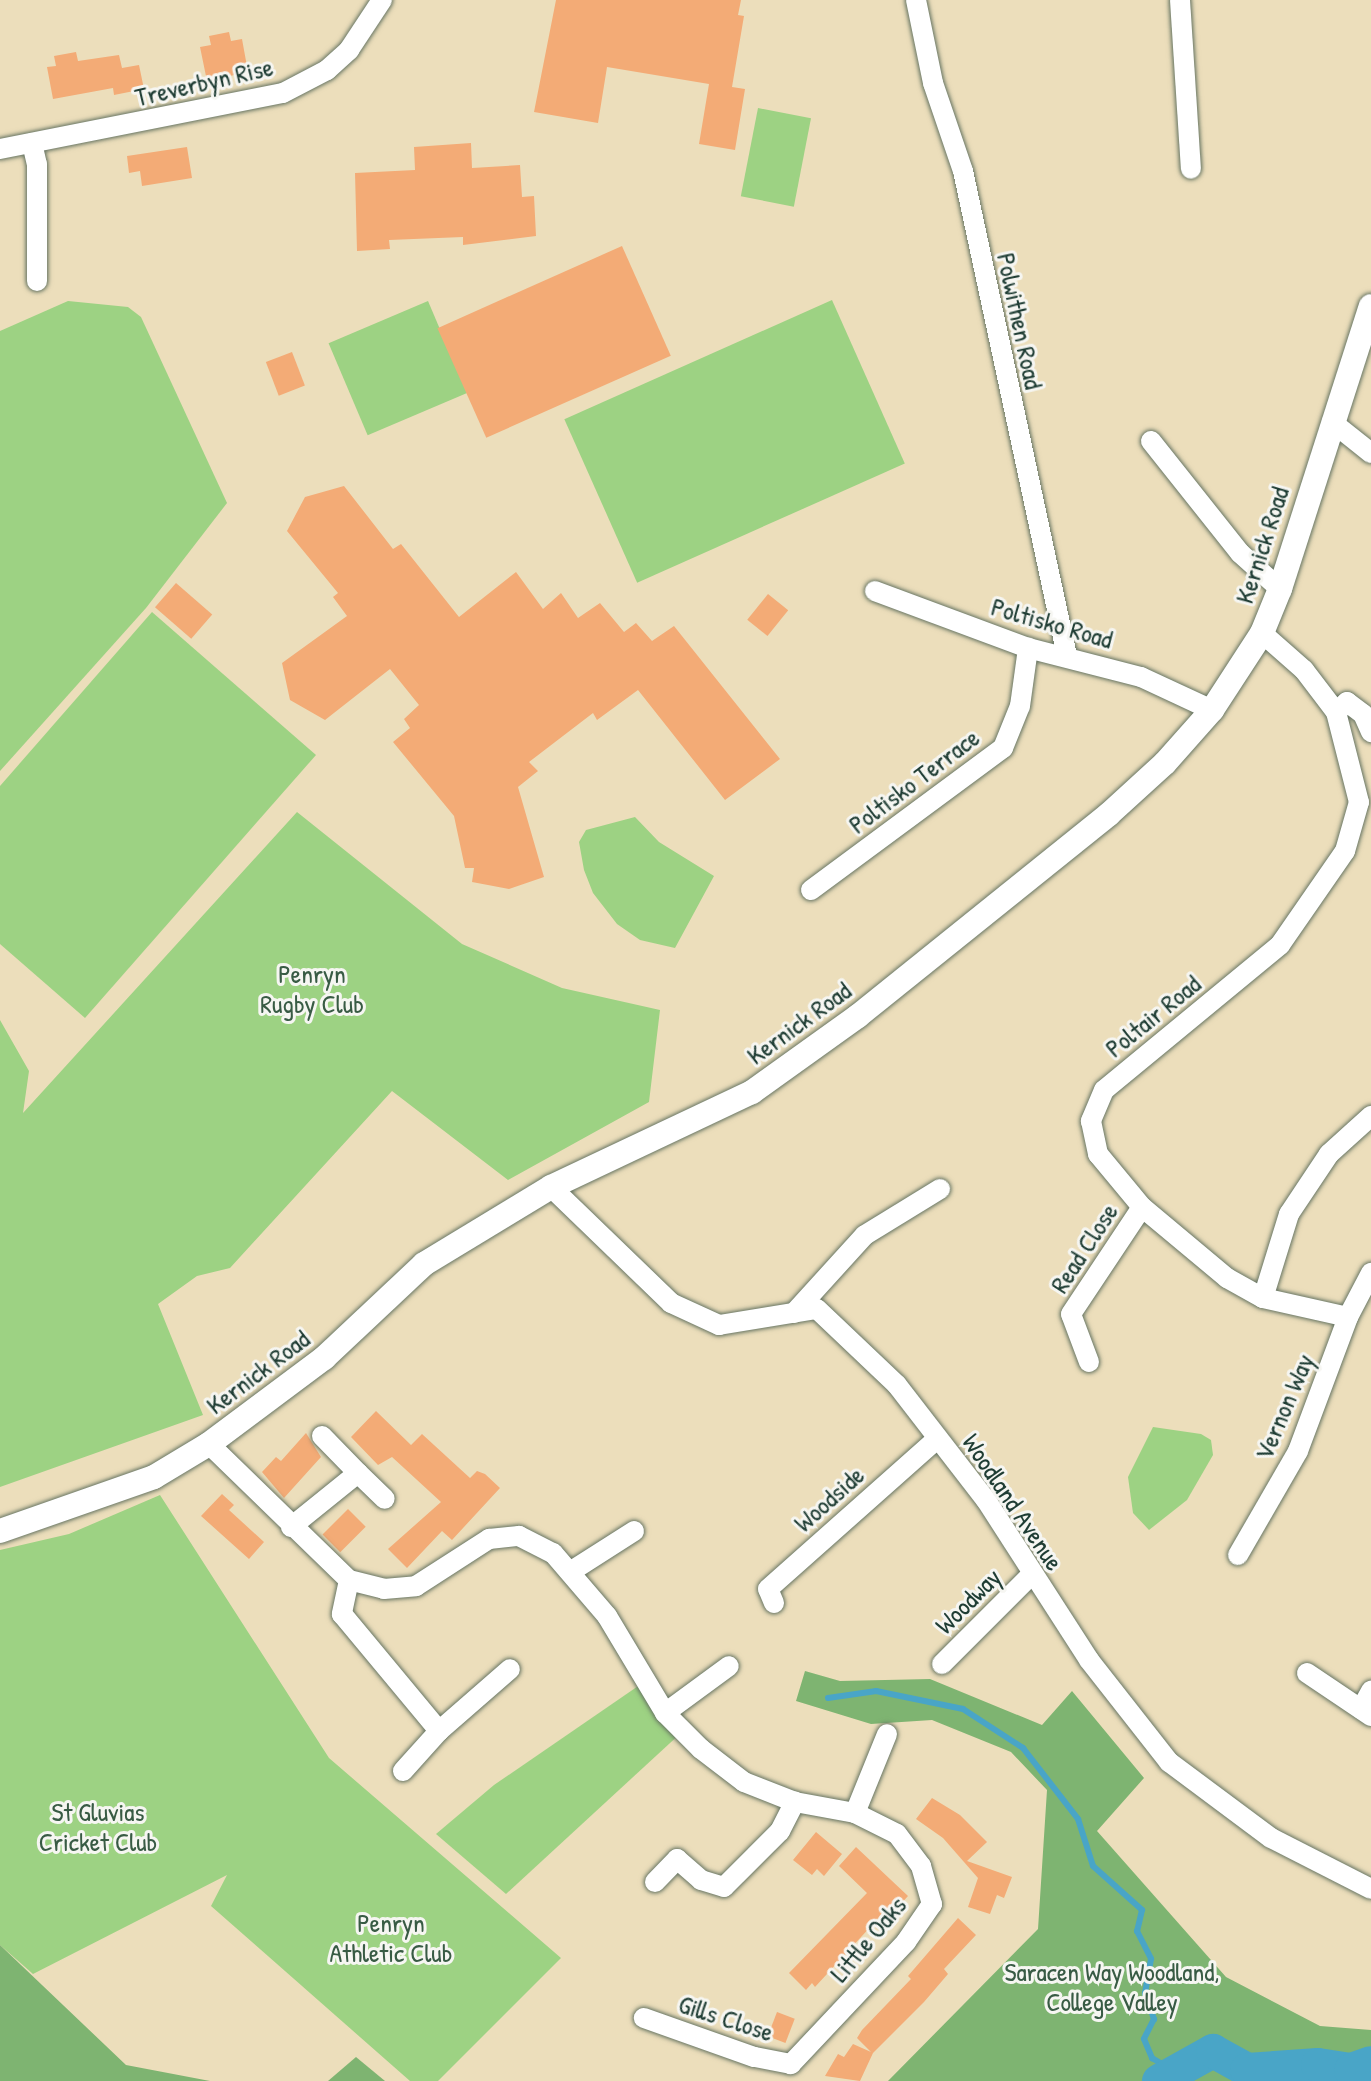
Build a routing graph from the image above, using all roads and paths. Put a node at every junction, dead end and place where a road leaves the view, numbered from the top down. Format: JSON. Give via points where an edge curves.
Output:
{"nodes":[{"id":1,"x":382,"y":0,"type":"edge"},
{"id":2,"x":916,"y":0,"type":"edge"},
{"id":3,"x":1180,"y":0,"type":"edge"},
{"id":4,"x":32,"y":143,"type":"junction"},
{"id":5,"x":0,"y":149,"type":"edge"},
{"id":6,"x":1191,"y":169,"type":"dead end"},
{"id":7,"x":37,"y":281,"type":"dead end"},
{"id":8,"x":1371,"y":306,"type":"edge"},
{"id":9,"x":1332,"y":422,"type":"junction"},
{"id":10,"x":1151,"y":441,"type":"dead end"},
{"id":11,"x":1371,"y":453,"type":"edge"},
{"id":12,"x":1280,"y":589,"type":"junction"},
{"id":13,"x":875,"y":591,"type":"dead end"},
{"id":14,"x":1262,"y":633,"type":"junction"},
{"id":15,"x":1028,"y":648,"type":"junction"},
{"id":16,"x":1067,"y":655,"type":"junction"},
{"id":17,"x":1212,"y":710,"type":"junction"},
{"id":18,"x":1336,"y":712,"type":"junction"},
{"id":19,"x":1371,"y":732,"type":"edge"},
{"id":20,"x":811,"y":890,"type":"dead end"},
{"id":21,"x":1371,"y":1116,"type":"edge"},
{"id":22,"x":551,"y":1187,"type":"junction"},
{"id":23,"x":940,"y":1189,"type":"dead end"},
{"id":24,"x":1142,"y":1207,"type":"junction"},
{"id":25,"x":1371,"y":1273,"type":"edge"},
{"id":26,"x":1263,"y":1298,"type":"junction"},
{"id":27,"x":794,"y":1313,"type":"junction"},
{"id":28,"x":1348,"y":1317,"type":"junction"},
{"id":29,"x":1089,"y":1362,"type":"dead end"},
{"id":30,"x":322,"y":1436,"type":"dead end"},
{"id":31,"x":938,"y":1438,"type":"junction"},
{"id":32,"x":209,"y":1444,"type":"junction"},
{"id":33,"x":358,"y":1473,"type":"junction"},
{"id":34,"x":385,"y":1499,"type":"dead end"},
{"id":35,"x":291,"y":1527,"type":"junction"},
{"id":36,"x":0,"y":1531,"type":"edge"},
{"id":37,"x":634,"y":1531,"type":"dead end"},
{"id":38,"x":1238,"y":1555,"type":"dead end"},
{"id":39,"x":570,"y":1572,"type":"junction"},
{"id":40,"x":1031,"y":1575,"type":"junction"},
{"id":41,"x":349,"y":1580,"type":"junction"},
{"id":42,"x":774,"y":1603,"type":"dead end"},
{"id":43,"x":942,"y":1664,"type":"dead end"},
{"id":44,"x":729,"y":1666,"type":"dead end"},
{"id":45,"x":510,"y":1669,"type":"dead end"},
{"id":46,"x":1307,"y":1673,"type":"dead end"},
{"id":47,"x":1368,"y":1705,"type":"edge"},
{"id":48,"x":665,"y":1713,"type":"junction"},
{"id":49,"x":439,"y":1731,"type":"junction"},
{"id":50,"x":887,"y":1734,"type":"dead end"},
{"id":51,"x":403,"y":1771,"type":"dead end"},
{"id":52,"x":795,"y":1802,"type":"junction"},
{"id":53,"x":855,"y":1813,"type":"junction"},
{"id":54,"x":655,"y":1882,"type":"dead end"},
{"id":55,"x":1371,"y":1889,"type":"edge"},
{"id":56,"x":644,"y":2018,"type":"dead end"},
{"id":57,"x":791,"y":2064,"type":"joint"}],
"edges":[{"from":1,"to":4,"type":"street","name":"Treverbyn Rise","via":[[349,50],[327,70],[283,93]]},
{"from":2,"to":16,"type":"street","name":"Polwithen Road","via":[[933,83],[963,171]]},
{"from":3,"to":6,"type":"street"},
{"from":4,"to":5,"type":"street","name":"Treverbyn Rise"},
{"from":4,"to":7,"type":"street","via":[[37,164]]},
{"from":8,"to":9,"type":"street","name":"Kernick Road"},
{"from":9,"to":11,"type":"street"},
{"from":9,"to":12,"type":"street","name":"Kernick Road"},
{"from":10,"to":12,"type":"street","via":[[1240,553]]},
{"from":12,"to":14,"type":"street","name":"Kernick Road"},
{"from":13,"to":15,"type":"street","name":"Poltisko Road"},
{"from":14,"to":17,"type":"street","name":"Kernick Road"},
{"from":14,"to":18,"type":"street","name":"Poltair Road","via":[[1304,670]]},
{"from":15,"to":16,"type":"street","name":"Poltisko Road"},
{"from":15,"to":20,"type":"street","name":"Poltisko Terrace","via":[[1020,706],[1003,748]]},
{"from":16,"to":17,"type":"street","name":"Poltisko Road","via":[[1172,688]]},
{"from":17,"to":22,"type":"street","name":"Kernick Road","via":[[1108,815],[752,1092]]},
{"from":18,"to":19,"type":"street","via":[[1347,702],[1363,714]]},
{"from":18,"to":24,"type":"street","name":"Poltair Road","via":[[1359,802],[1345,851],[1280,945],[1104,1090],[1091,1121],[1098,1154]]},
{"from":21,"to":26,"type":"street","via":[[1329,1154],[1289,1214]]},
{"from":22,"to":27,"type":"street","name":"Woodland Avenue","via":[[671,1303],[719,1325]]},
{"from":22,"to":32,"type":"street","name":"Kernick Road","via":[[424,1264],[324,1358]]},
{"from":23,"to":27,"type":"street","via":[[865,1235]]},
{"from":24,"to":26,"type":"street","name":"Poltair Road","via":[[1227,1278]]},
{"from":24,"to":29,"type":"street","name":"Read Close","via":[[1071,1314]]},
{"from":25,"to":28,"type":"street"},
{"from":26,"to":28,"type":"street","name":"Poltair Road"},
{"from":27,"to":31,"type":"street","name":"Woodland Avenue","via":[[817,1309],[897,1385]]},
{"from":28,"to":38,"type":"street","name":"Vernon Way","via":[[1298,1451]]},
{"from":30,"to":33,"type":"street"},
{"from":31,"to":40,"type":"street","name":"Woodland Avenue","via":[[986,1500]]},
{"from":31,"to":42,"type":"street","name":"Woodside","via":[[768,1589]]},
{"from":32,"to":35,"type":"street","name":"Little Oaks"},
{"from":32,"to":36,"type":"street","name":"Kernick Road","via":[[154,1477]]},
{"from":33,"to":34,"type":"street"},
{"from":33,"to":35,"type":"street"},
{"from":35,"to":41,"type":"street","name":"Little Oaks"},
{"from":37,"to":39,"type":"street"},
{"from":39,"to":41,"type":"street","name":"Little Oaks","via":[[553,1553],[519,1536],[489,1539],[416,1586],[384,1589]]},
{"from":39,"to":48,"type":"street","name":"Little Oaks","via":[[607,1616]]},
{"from":40,"to":43,"type":"street","name":"Woodway"},
{"from":40,"to":55,"type":"street","name":"Woodland Avenue","via":[[1169,1762],[1271,1838]]},
{"from":41,"to":49,"type":"street","via":[[342,1614]]},
{"from":44,"to":48,"type":"street"},
{"from":45,"to":49,"type":"street"},
{"from":46,"to":47,"type":"street"},
{"from":48,"to":52,"type":"street","name":"Little Oaks","via":[[744,1782]]},
{"from":49,"to":51,"type":"street"},
{"from":50,"to":53,"type":"street"},
{"from":52,"to":53,"type":"street","name":"Little Oaks"},
{"from":52,"to":54,"type":"street","via":[[780,1831],[724,1887],[701,1880],[677,1859]]},
{"from":53,"to":57,"type":"street","name":"Little Oaks","via":[[897,1834],[921,1866],[932,1904],[906,1942]]},
{"from":56,"to":57,"type":"street","name":"Gills Close","via":[[754,2057]]}]}
